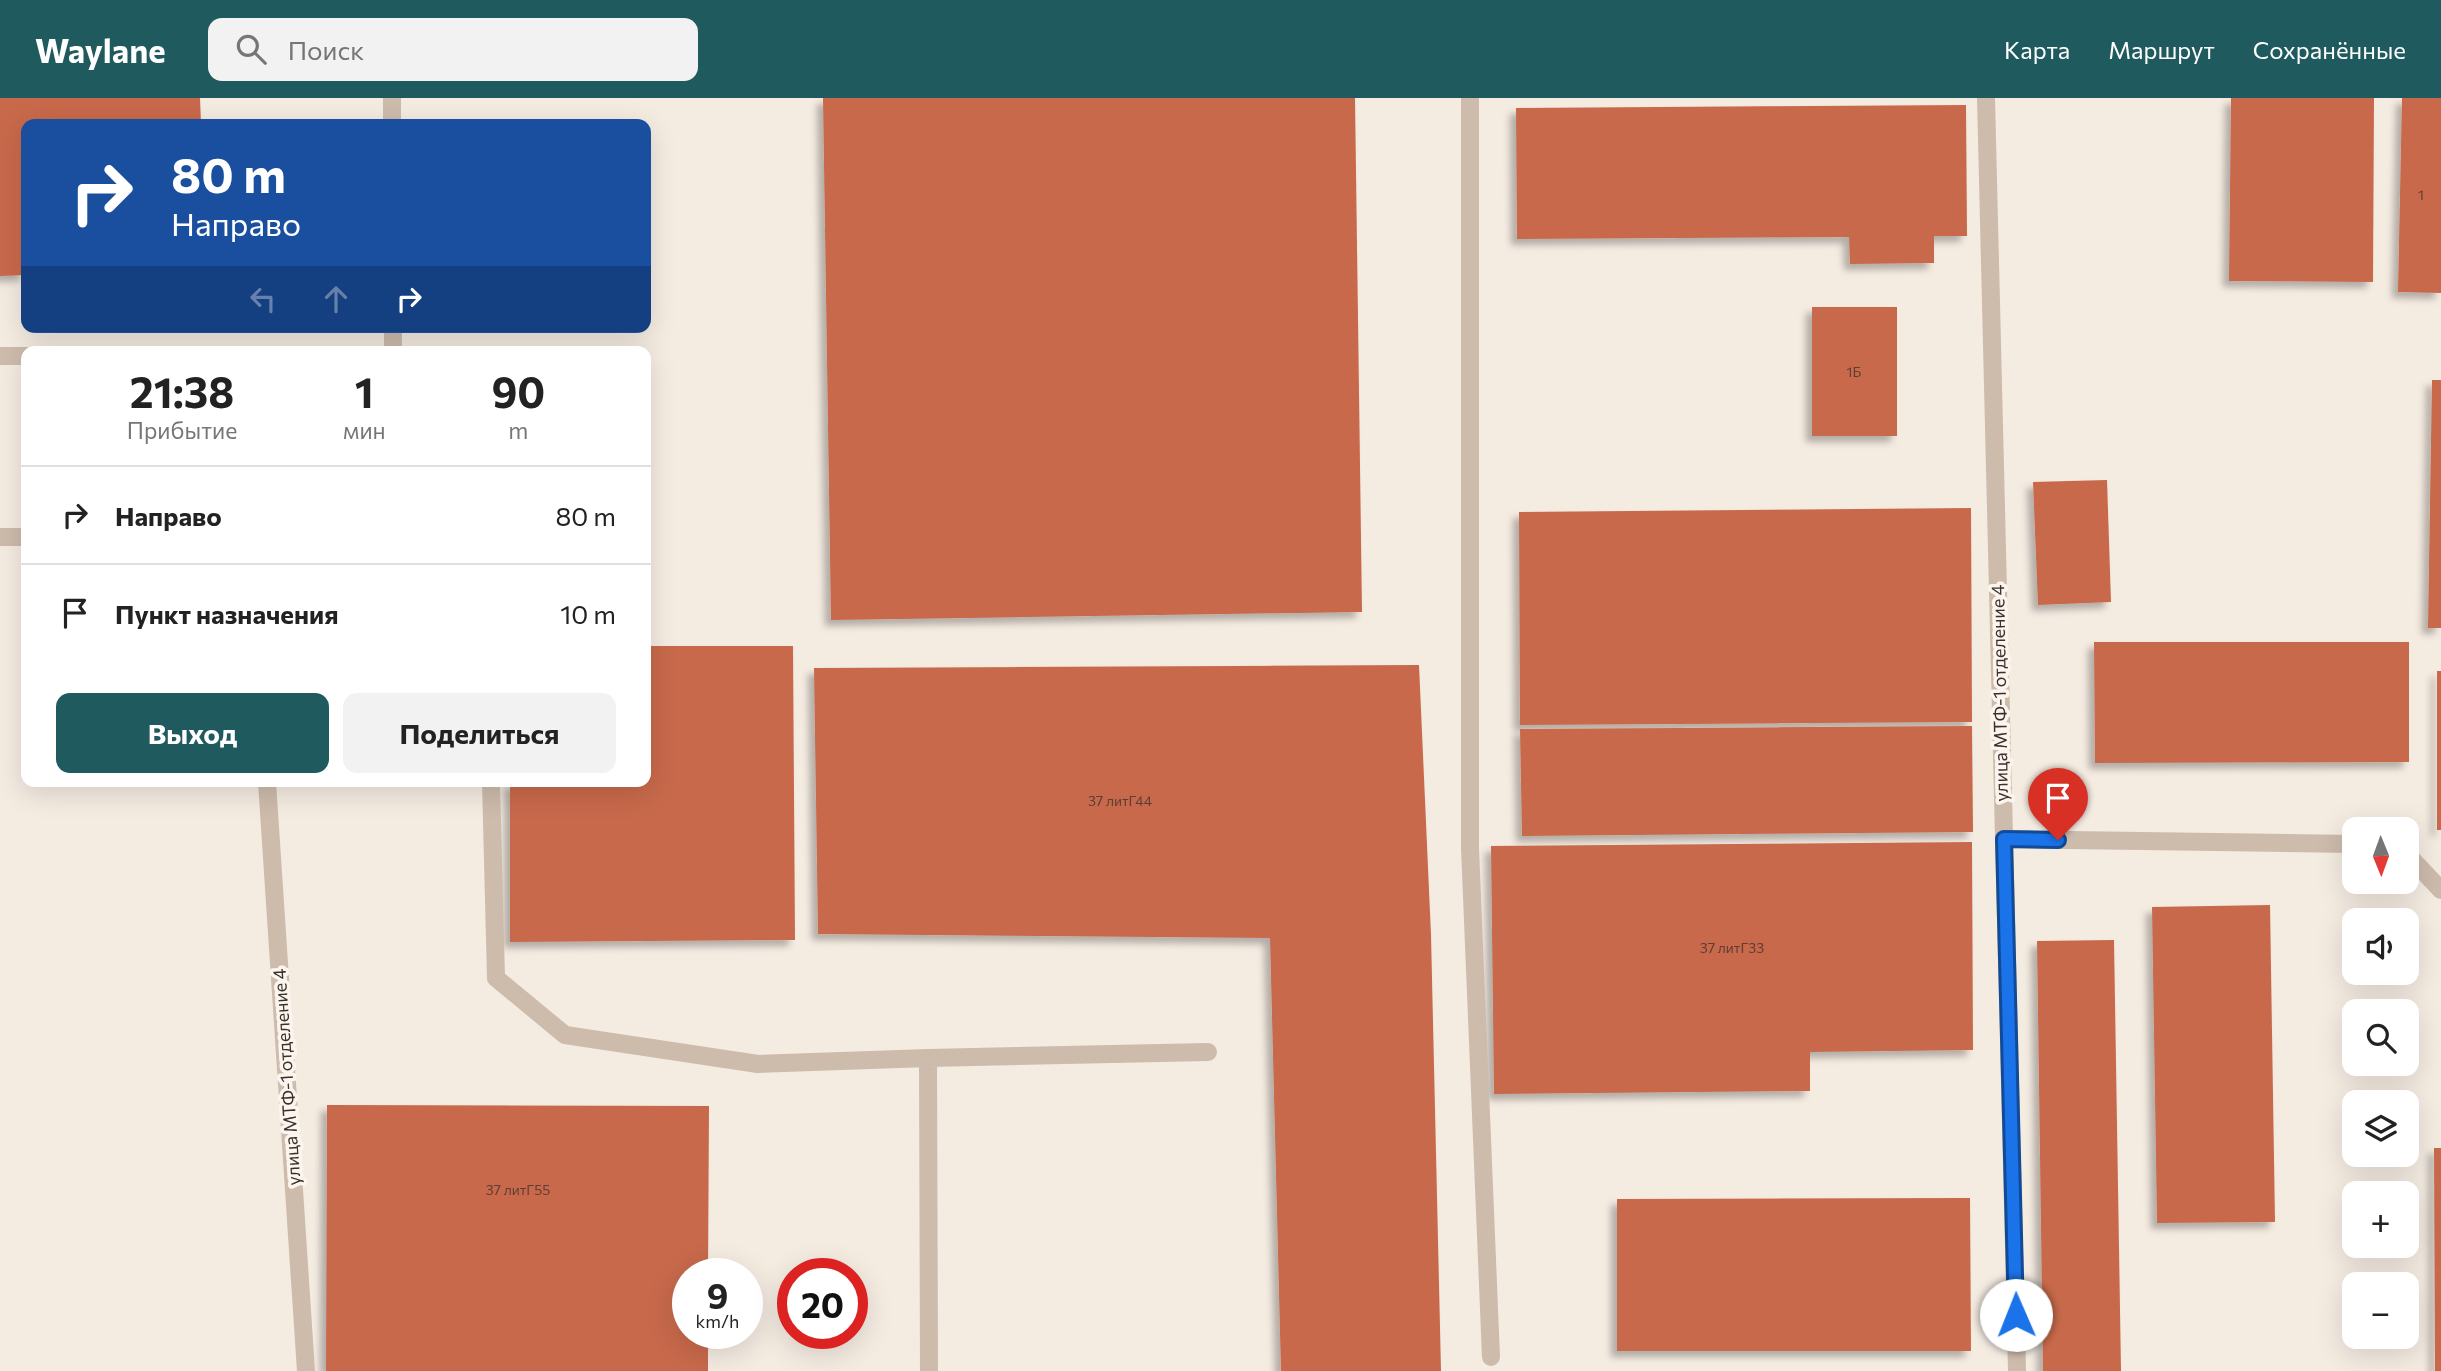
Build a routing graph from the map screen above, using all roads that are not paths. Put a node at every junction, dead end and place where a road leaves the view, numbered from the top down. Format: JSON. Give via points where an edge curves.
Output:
{"nodes":[{"id":1,"x":392,"y":98,"type":"edge"},
{"id":2,"x":1470,"y":98,"type":"edge"},
{"id":3,"x":1986,"y":98,"type":"edge"},
{"id":4,"x":392,"y":119,"type":"edge"},
{"id":5,"x":0,"y":356,"type":"edge"},
{"id":6,"x":21,"y":356,"type":"edge"},
{"id":7,"x":0,"y":537,"type":"edge"},
{"id":8,"x":21,"y":537,"type":"edge"},
{"id":9,"x":267,"y":787,"type":"edge"},
{"id":10,"x":491,"y":787,"type":"edge"},
{"id":11,"x":2004,"y":839,"type":"junction"},
{"id":12,"x":2342,"y":844,"type":"edge"},
{"id":13,"x":2419,"y":867,"type":"edge"},
{"id":14,"x":2441,"y":890,"type":"edge"},
{"id":15,"x":1208,"y":1052,"type":"dead end"},
{"id":16,"x":928,"y":1058,"type":"junction"},
{"id":17,"x":1491,"y":1357,"type":"dead end"},
{"id":18,"x":306,"y":1371,"type":"edge"},
{"id":19,"x":929,"y":1371,"type":"edge"},
{"id":20,"x":2017,"y":1371,"type":"edge"}],
"edges":[{"from":1,"to":4,"type":"street"},
{"from":2,"to":17,"type":"street","via":[[1470,848]]},
{"from":3,"to":11,"type":"street","name":"улица МТФ-1 отделение 4"},
{"from":5,"to":6,"type":"street"},
{"from":7,"to":8,"type":"street"},
{"from":9,"to":18,"type":"street","name":"улица МТФ-1 отделение 4"},
{"from":10,"to":16,"type":"street","via":[[496,978],[565,1035],[758,1064]]},
{"from":11,"to":12,"type":"street"},
{"from":11,"to":20,"type":"street","name":"улица МТФ-1 отделение 4"},
{"from":13,"to":14,"type":"street"},
{"from":15,"to":16,"type":"street"},
{"from":16,"to":19,"type":"street"}]}
